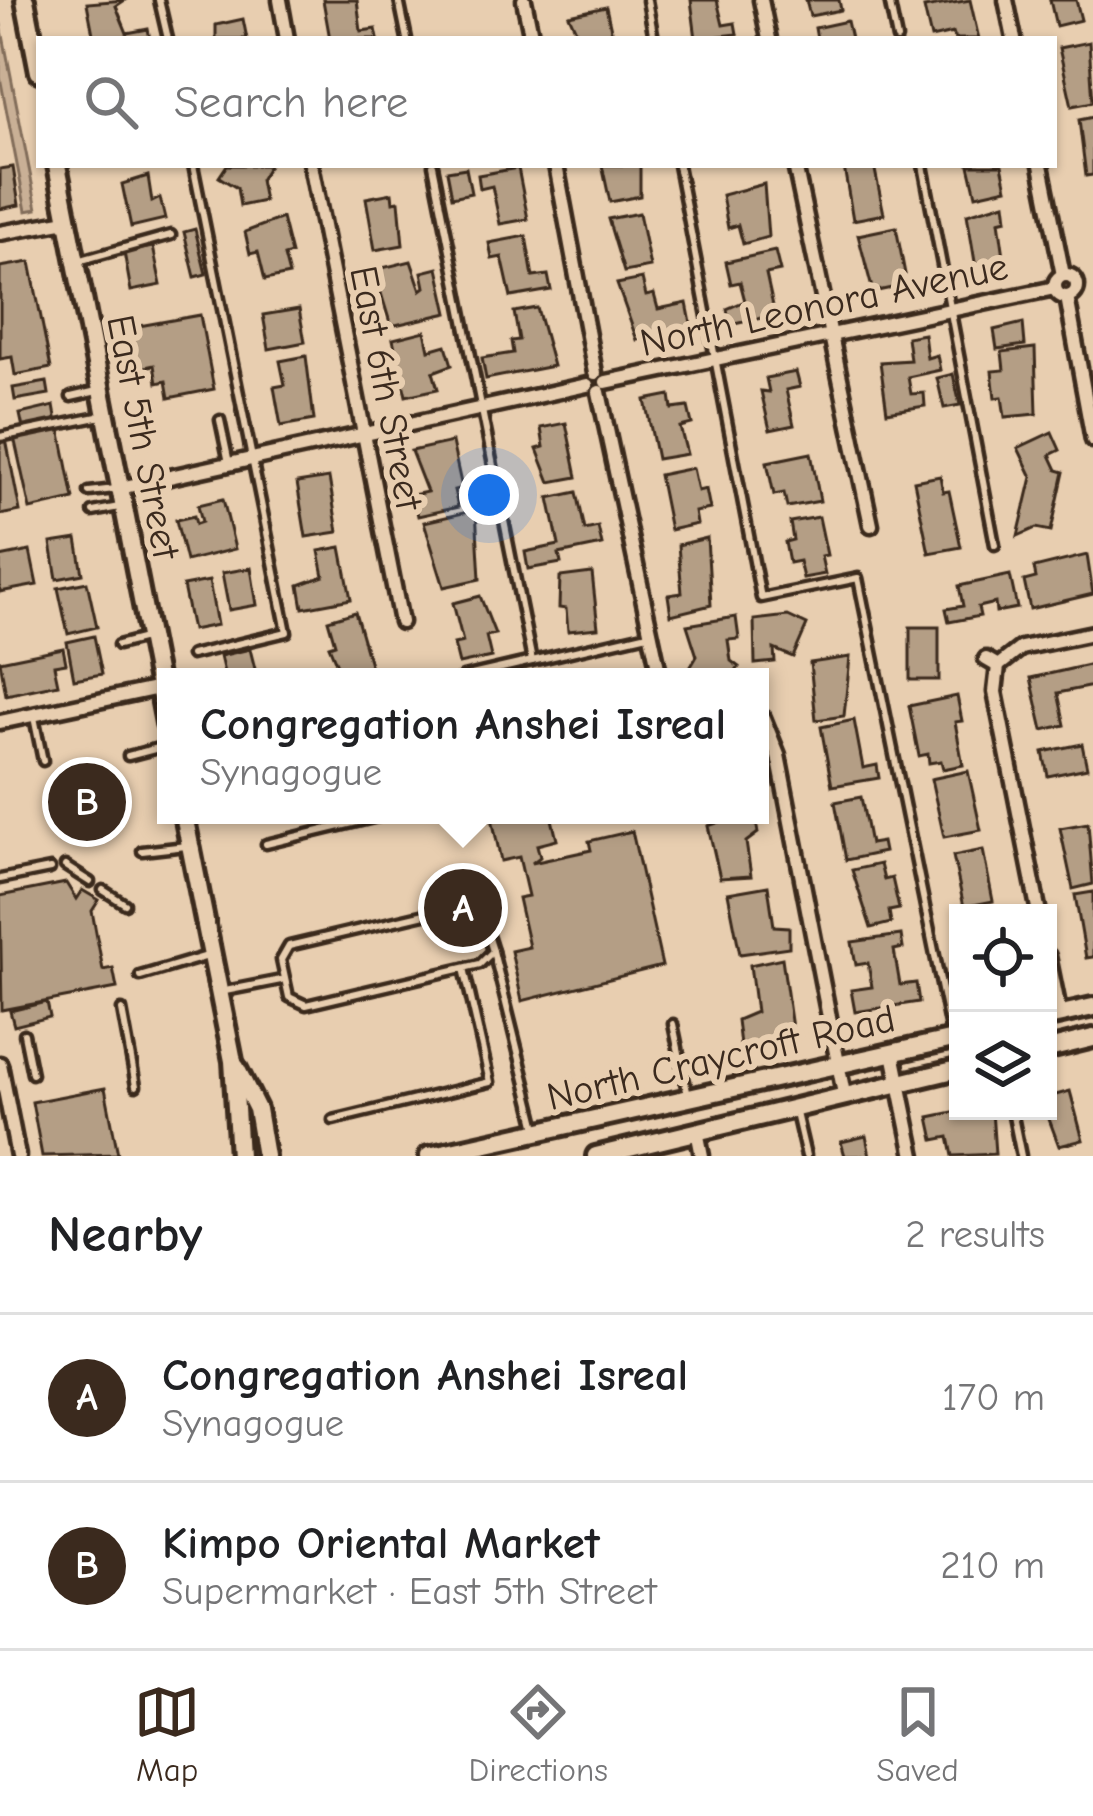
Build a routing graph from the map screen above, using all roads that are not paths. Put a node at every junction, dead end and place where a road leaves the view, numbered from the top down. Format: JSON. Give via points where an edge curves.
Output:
{"nodes":[{"id":1,"x":26,"y":0,"type":"edge"},
{"id":2,"x":159,"y":0,"type":"edge"},
{"id":3,"x":280,"y":0,"type":"edge"},
{"id":4,"x":399,"y":0,"type":"edge"},
{"id":5,"x":524,"y":0,"type":"edge"},
{"id":6,"x":647,"y":0,"type":"edge"},
{"id":7,"x":761,"y":0,"type":"edge"},
{"id":8,"x":889,"y":0,"type":"edge"},
{"id":9,"x":1006,"y":0,"type":"edge"},
{"id":10,"x":167,"y":36,"type":"edge"},
{"id":11,"x":286,"y":36,"type":"edge"},
{"id":12,"x":405,"y":36,"type":"edge"},
{"id":13,"x":531,"y":36,"type":"edge"},
{"id":14,"x":653,"y":36,"type":"edge"},
{"id":15,"x":768,"y":36,"type":"edge"},
{"id":16,"x":896,"y":36,"type":"edge"},
{"id":17,"x":1013,"y":36,"type":"edge"},
{"id":18,"x":36,"y":55,"type":"edge"},
{"id":19,"x":58,"y":168,"type":"edge"},
{"id":20,"x":194,"y":168,"type":"edge"},
{"id":21,"x":312,"y":168,"type":"edge"},
{"id":22,"x":434,"y":168,"type":"edge"},
{"id":23,"x":557,"y":168,"type":"edge"},
{"id":24,"x":679,"y":168,"type":"edge"},
{"id":25,"x":796,"y":168,"type":"edge"},
{"id":26,"x":924,"y":168,"type":"edge"},
{"id":27,"x":1042,"y":168,"type":"edge"},
{"id":28,"x":67,"y":221,"type":"junction"},
{"id":29,"x":0,"y":233,"type":"edge"},
{"id":30,"x":171,"y":235,"type":"dead end"},
{"id":31,"x":75,"y":262,"type":"junction"},
{"id":32,"x":1093,"y":279,"type":"edge"},
{"id":33,"x":1062,"y":286,"type":"junction"},
{"id":34,"x":952,"y":309,"type":"junction"},
{"id":35,"x":829,"y":335,"type":"junction"},
{"id":36,"x":714,"y":359,"type":"junction"},
{"id":37,"x":597,"y":383,"type":"junction"},
{"id":38,"x":100,"y":391,"type":"junction"},
{"id":39,"x":71,"y":397,"type":"dead end"},
{"id":40,"x":483,"y":408,"type":"junction"},
{"id":41,"x":105,"y":416,"type":"junction"},
{"id":42,"x":220,"y":420,"type":"dead end"},
{"id":43,"x":366,"y":434,"type":"junction"},
{"id":44,"x":0,"y":437,"type":"edge"},
{"id":45,"x":1093,"y":440,"type":"edge"},
{"id":46,"x":251,"y":459,"type":"junction"},
{"id":47,"x":229,"y":464,"type":"junction"},
{"id":48,"x":89,"y":493,"type":"dead end"},
{"id":49,"x":122,"y":497,"type":"junction"},
{"id":50,"x":93,"y":512,"type":"dead end"},
{"id":51,"x":871,"y":525,"type":"dead end"},
{"id":52,"x":995,"y":545,"type":"dead end"},
{"id":53,"x":401,"y":622,"type":"dead end"},
{"id":54,"x":1093,"y":633,"type":"edge"},
{"id":55,"x":651,"y":634,"type":"junction"},
{"id":56,"x":149,"y":637,"type":"junction"},
{"id":57,"x":118,"y":645,"type":"dead end"},
{"id":58,"x":191,"y":656,"type":"dead end"},
{"id":59,"x":532,"y":661,"type":"junction"},
{"id":60,"x":502,"y":668,"type":"edge"},
{"id":61,"x":658,"y":668,"type":"edge"},
{"id":62,"x":157,"y":678,"type":"edge"},
{"id":63,"x":157,"y":688,"type":"edge"},
{"id":64,"x":34,"y":714,"type":"junction"},
{"id":65,"x":0,"y":722,"type":"edge"},
{"id":66,"x":769,"y":729,"type":"edge"},
{"id":67,"x":157,"y":748,"type":"edge"},
{"id":68,"x":128,"y":756,"type":"dead end"},
{"id":69,"x":43,"y":760,"type":"dead end"},
{"id":70,"x":186,"y":824,"type":"edge"},
{"id":71,"x":349,"y":824,"type":"edge"},
{"id":72,"x":266,"y":844,"type":"dead end"},
{"id":73,"x":190,"y":845,"type":"junction"},
{"id":74,"x":142,"y":850,"type":"dead end"},
{"id":75,"x":64,"y":866,"type":"dead end"},
{"id":76,"x":50,"y":869,"type":"dead end"},
{"id":77,"x":0,"y":879,"type":"edge"},
{"id":78,"x":90,"y":882,"type":"dead end"},
{"id":79,"x":103,"y":890,"type":"dead end"},
{"id":80,"x":125,"y":904,"type":"dead end"},
{"id":81,"x":1037,"y":904,"type":"edge"},
{"id":82,"x":493,"y":951,"type":"junction"},
{"id":83,"x":212,"y":954,"type":"junction"},
{"id":84,"x":464,"y":968,"type":"junction"},
{"id":85,"x":140,"y":976,"type":"dead end"},
{"id":86,"x":281,"y":980,"type":"junction"},
{"id":87,"x":219,"y":992,"type":"junction"},
{"id":88,"x":1093,"y":1007,"type":"edge"},
{"id":89,"x":122,"y":1010,"type":"dead end"},
{"id":90,"x":949,"y":1012,"type":"edge"},
{"id":91,"x":1057,"y":1015,"type":"edge"},
{"id":92,"x":674,"y":1024,"type":"dead end"},
{"id":93,"x":24,"y":1034,"type":"dead end"},
{"id":94,"x":1093,"y":1038,"type":"edge"},
{"id":95,"x":949,"y":1040,"type":"edge"},
{"id":96,"x":1057,"y":1046,"type":"edge"},
{"id":97,"x":893,"y":1053,"type":"junction"},
{"id":98,"x":233,"y":1061,"type":"junction"},
{"id":99,"x":0,"y":1064,"type":"edge"},
{"id":100,"x":839,"y":1065,"type":"junction"},
{"id":101,"x":949,"y":1071,"type":"edge"},
{"id":102,"x":32,"y":1074,"type":"dead end"},
{"id":103,"x":898,"y":1082,"type":"junction"},
{"id":104,"x":136,"y":1086,"type":"dead end"},
{"id":105,"x":844,"y":1094,"type":"junction"},
{"id":106,"x":688,"y":1100,"type":"junction"},
{"id":107,"x":4,"y":1104,"type":"edge"},
{"id":108,"x":795,"y":1106,"type":"junction"},
{"id":109,"x":333,"y":1120,"type":"dead end"},
{"id":110,"x":1014,"y":1120,"type":"edge"},
{"id":111,"x":698,"y":1131,"type":"junction"},
{"id":112,"x":538,"y":1134,"type":"junction"},
{"id":113,"x":17,"y":1156,"type":"edge"},
{"id":114,"x":239,"y":1156,"type":"edge"},
{"id":115,"x":266,"y":1156,"type":"edge"},
{"id":116,"x":429,"y":1156,"type":"edge"},
{"id":117,"x":598,"y":1156,"type":"edge"},
{"id":118,"x":702,"y":1156,"type":"edge"},
{"id":119,"x":806,"y":1156,"type":"edge"},
{"id":120,"x":914,"y":1156,"type":"edge"},
{"id":121,"x":1021,"y":1156,"type":"edge"}],
"edges":[{"from":1,"to":18,"type":"street"},
{"from":2,"to":10,"type":"lane"},
{"from":3,"to":11,"type":"street"},
{"from":4,"to":12,"type":"lane"},
{"from":5,"to":13,"type":"street"},
{"from":6,"to":14,"type":"lane"},
{"from":7,"to":15,"type":"street"},
{"from":8,"to":16,"type":"lane"},
{"from":9,"to":17,"type":"street"},
{"from":19,"to":28,"type":"street","name":"East 5th Street"},
{"from":20,"to":46,"type":"lane"},
{"from":21,"to":43,"type":"street","name":"East 6th Street"},
{"from":22,"to":40,"type":"lane"},
{"from":23,"to":37,"type":"street"},
{"from":24,"to":36,"type":"lane"},
{"from":25,"to":35,"type":"street"},
{"from":26,"to":34,"type":"lane"},
{"from":27,"to":33,"type":"street"},
{"from":28,"to":29,"type":"street"},
{"from":28,"to":31,"type":"street","name":"East 5th Street"},
{"from":30,"to":31,"type":"lane"},
{"from":31,"to":38,"type":"street","name":"East 5th Street"},
{"from":32,"to":33,"type":"street","via":[[1077,283],[1076,292]]},
{"from":33,"to":34,"type":"street","name":"North Leonora Avenue"},
{"from":33,"to":45,"type":"street"},
{"from":34,"to":35,"type":"street","name":"North Leonora Avenue"},
{"from":34,"to":52,"type":"lane"},
{"from":35,"to":36,"type":"street","name":"North Leonora Avenue"},
{"from":35,"to":51,"type":"street"},
{"from":36,"to":37,"type":"street","name":"North Leonora Avenue"},
{"from":36,"to":90,"type":"lane","via":[[760,598],[858,578]]},
{"from":37,"to":40,"type":"street","name":"North Leonora Avenue"},
{"from":37,"to":55,"type":"street"},
{"from":38,"to":39,"type":"lane"},
{"from":38,"to":41,"type":"street","name":"East 5th Street"},
{"from":40,"to":43,"type":"street","name":"North Leonora Avenue"},
{"from":40,"to":59,"type":"lane"},
{"from":41,"to":44,"type":"lane"},
{"from":41,"to":49,"type":"street","name":"East 5th Street"},
{"from":42,"to":47,"type":"lane"},
{"from":43,"to":46,"type":"street","name":"North Leonora Avenue"},
{"from":43,"to":53,"type":"street","name":"East 6th Street"},
{"from":46,"to":47,"type":"street","name":"North Leonora Avenue"},
{"from":46,"to":58,"type":"lane","via":[[287,632]]},
{"from":47,"to":49,"type":"street","name":"North Leonora Avenue"},
{"from":48,"to":49,"type":"lane"},
{"from":49,"to":50,"type":"lane"},
{"from":49,"to":56,"type":"street","name":"East 5th Street"},
{"from":54,"to":81,"type":"street","via":[[992,662]]},
{"from":55,"to":59,"type":"lane"},
{"from":55,"to":61,"type":"street"},
{"from":56,"to":57,"type":"lane"},
{"from":56,"to":62,"type":"street","name":"East 5th Street"},
{"from":59,"to":60,"type":"lane"},
{"from":63,"to":64,"type":"street"},
{"from":64,"to":65,"type":"street"},
{"from":64,"to":69,"type":"lane"},
{"from":66,"to":100,"type":"street"},
{"from":67,"to":68,"type":"lane"},
{"from":70,"to":73,"type":"street"},
{"from":71,"to":72,"type":"lane"},
{"from":73,"to":74,"type":"lane"},
{"from":73,"to":83,"type":"street"},
{"from":75,"to":78,"type":"lane"},
{"from":76,"to":77,"type":"lane"},
{"from":79,"to":80,"type":"lane"},
{"from":82,"to":84,"type":"lane"},
{"from":82,"to":86,"type":"lane","via":[[480,910],[463,905],[289,946]]},
{"from":82,"to":112,"type":"lane"},
{"from":83,"to":85,"type":"lane"},
{"from":83,"to":87,"type":"street"},
{"from":84,"to":86,"type":"lane","via":[[306,1005],[289,997]]},
{"from":84,"to":109,"type":"lane","via":[[490,1082]]},
{"from":86,"to":87,"type":"lane"},
{"from":87,"to":98,"type":"street"},
{"from":88,"to":91,"type":"street"},
{"from":89,"to":104,"type":"lane"},
{"from":92,"to":106,"type":"lane"},
{"from":93,"to":102,"type":"lane"},
{"from":94,"to":96,"type":"street"},
{"from":95,"to":97,"type":"street","name":"North Craycroft Road"},
{"from":97,"to":100,"type":"street","name":"North Craycroft Road"},
{"from":97,"to":103,"type":"street"},
{"from":98,"to":114,"type":"street"},
{"from":98,"to":115,"type":"street","via":[[257,1109]]},
{"from":99,"to":107,"type":"street"},
{"from":100,"to":105,"type":"street"},
{"from":100,"to":106,"type":"street","name":"North Craycroft Road"},
{"from":101,"to":103,"type":"street","name":"North Craycroft Road"},
{"from":103,"to":105,"type":"street","name":"North Craycroft Road"},
{"from":103,"to":120,"type":"street"},
{"from":105,"to":108,"type":"street","name":"North Craycroft Road"},
{"from":106,"to":112,"type":"street","name":"North Craycroft Road"},
{"from":107,"to":113,"type":"street"},
{"from":108,"to":111,"type":"street","name":"North Craycroft Road"},
{"from":108,"to":119,"type":"lane"},
{"from":110,"to":121,"type":"lane"},
{"from":111,"to":117,"type":"street","name":"North Craycroft Road"},
{"from":111,"to":118,"type":"street"},
{"from":112,"to":116,"type":"street","name":"North Craycroft Road"}]}
